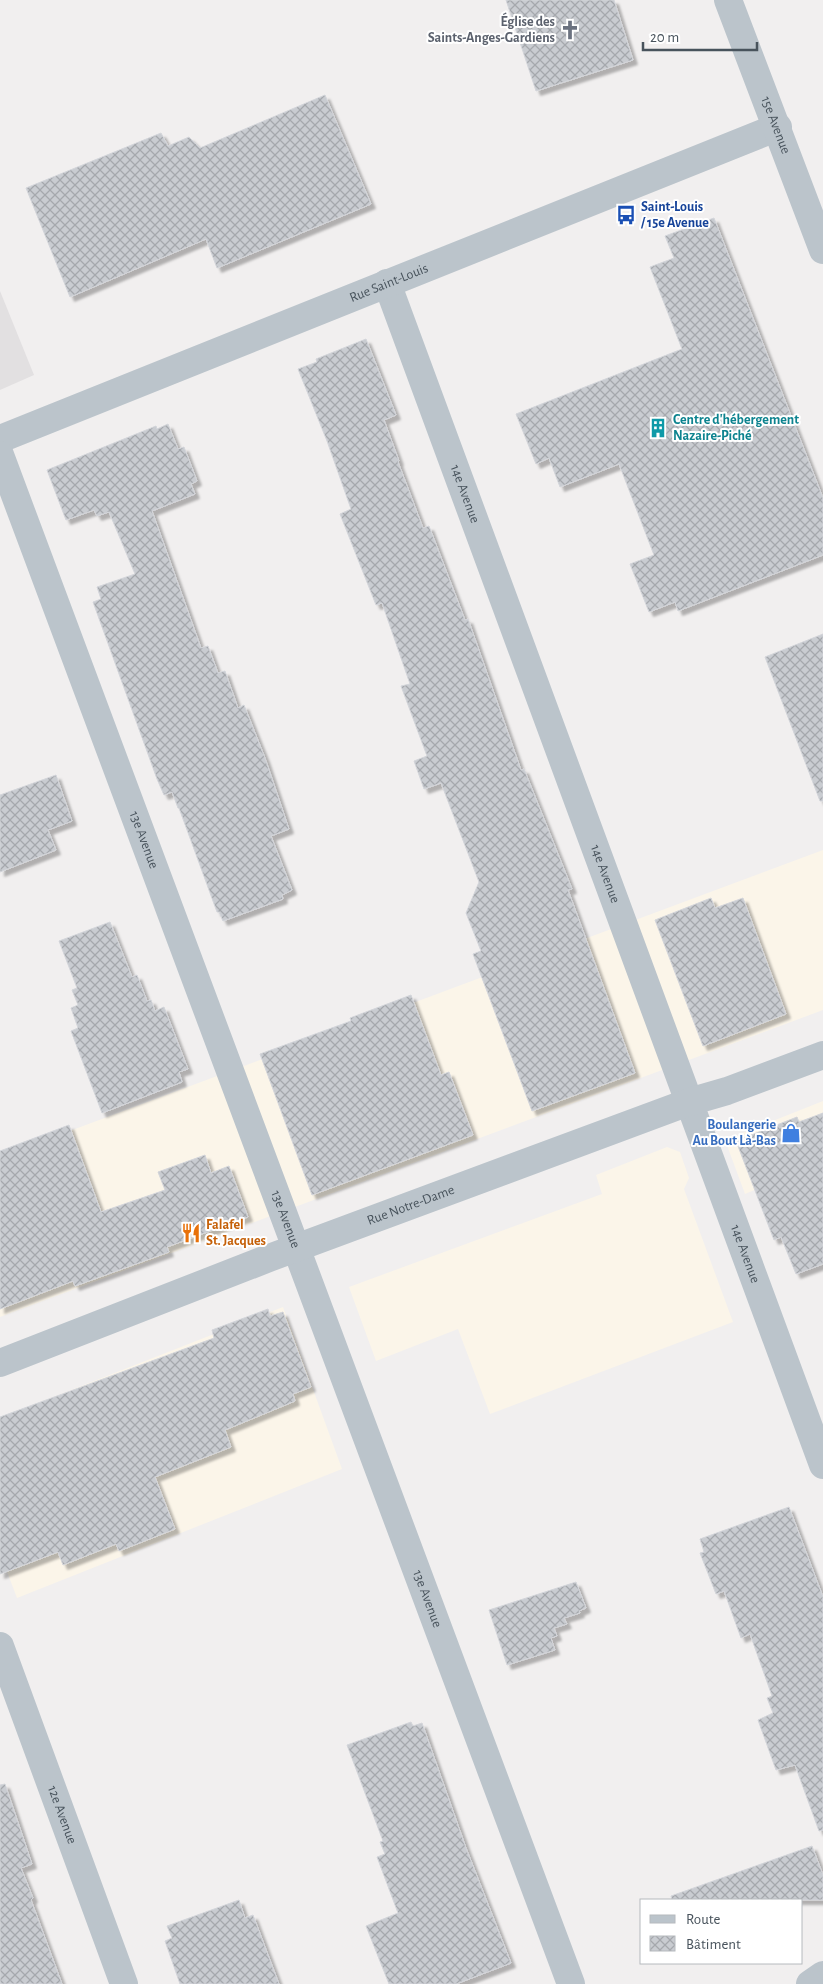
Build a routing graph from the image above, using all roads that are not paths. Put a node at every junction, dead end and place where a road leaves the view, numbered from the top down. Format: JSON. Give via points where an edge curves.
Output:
{"nodes":[{"id":1,"x":728,"y":0,"type":"edge"},
{"id":2,"x":778,"y":127,"type":"junction"},
{"id":3,"x":823,"y":250,"type":"edge"},
{"id":4,"x":387,"y":283,"type":"junction"},
{"id":5,"x":0,"y":438,"type":"edge"},
{"id":6,"x":0,"y":455,"type":"edge"},
{"id":7,"x":823,"y":1054,"type":"edge"},
{"id":8,"x":688,"y":1102,"type":"junction"},
{"id":9,"x":296,"y":1249,"type":"junction"},
{"id":10,"x":0,"y":1363,"type":"edge"},
{"id":11,"x":823,"y":1465,"type":"edge"},
{"id":12,"x":0,"y":1646,"type":"edge"},
{"id":13,"x":823,"y":1975,"type":"edge"},
{"id":14,"x":124,"y":1984,"type":"edge"},
{"id":15,"x":572,"y":1984,"type":"edge"},
{"id":16,"x":810,"y":1984,"type":"edge"}],
"edges":[{"from":1,"to":2,"type":"street","name":"15e Avenue"},
{"from":2,"to":3,"type":"street","name":"15e Avenue"},
{"from":2,"to":4,"type":"street","name":"Rue Saint-Louis"},
{"from":4,"to":5,"type":"street","name":"Rue Saint-Louis"},
{"from":4,"to":8,"type":"street","name":"14e Avenue"},
{"from":6,"to":9,"type":"street","name":"13e Avenue"},
{"from":7,"to":8,"type":"street","name":"Rue Notre-Dame","via":[[727,1091]]},
{"from":8,"to":9,"type":"street","name":"Rue Notre-Dame"},
{"from":8,"to":11,"type":"street","name":"14e Avenue"},
{"from":9,"to":10,"type":"street","name":"Rue Notre-Dame"},
{"from":9,"to":15,"type":"street","name":"13e Avenue"},
{"from":12,"to":14,"type":"street","name":"12e Avenue"},
{"from":13,"to":16,"type":"street"}]}
